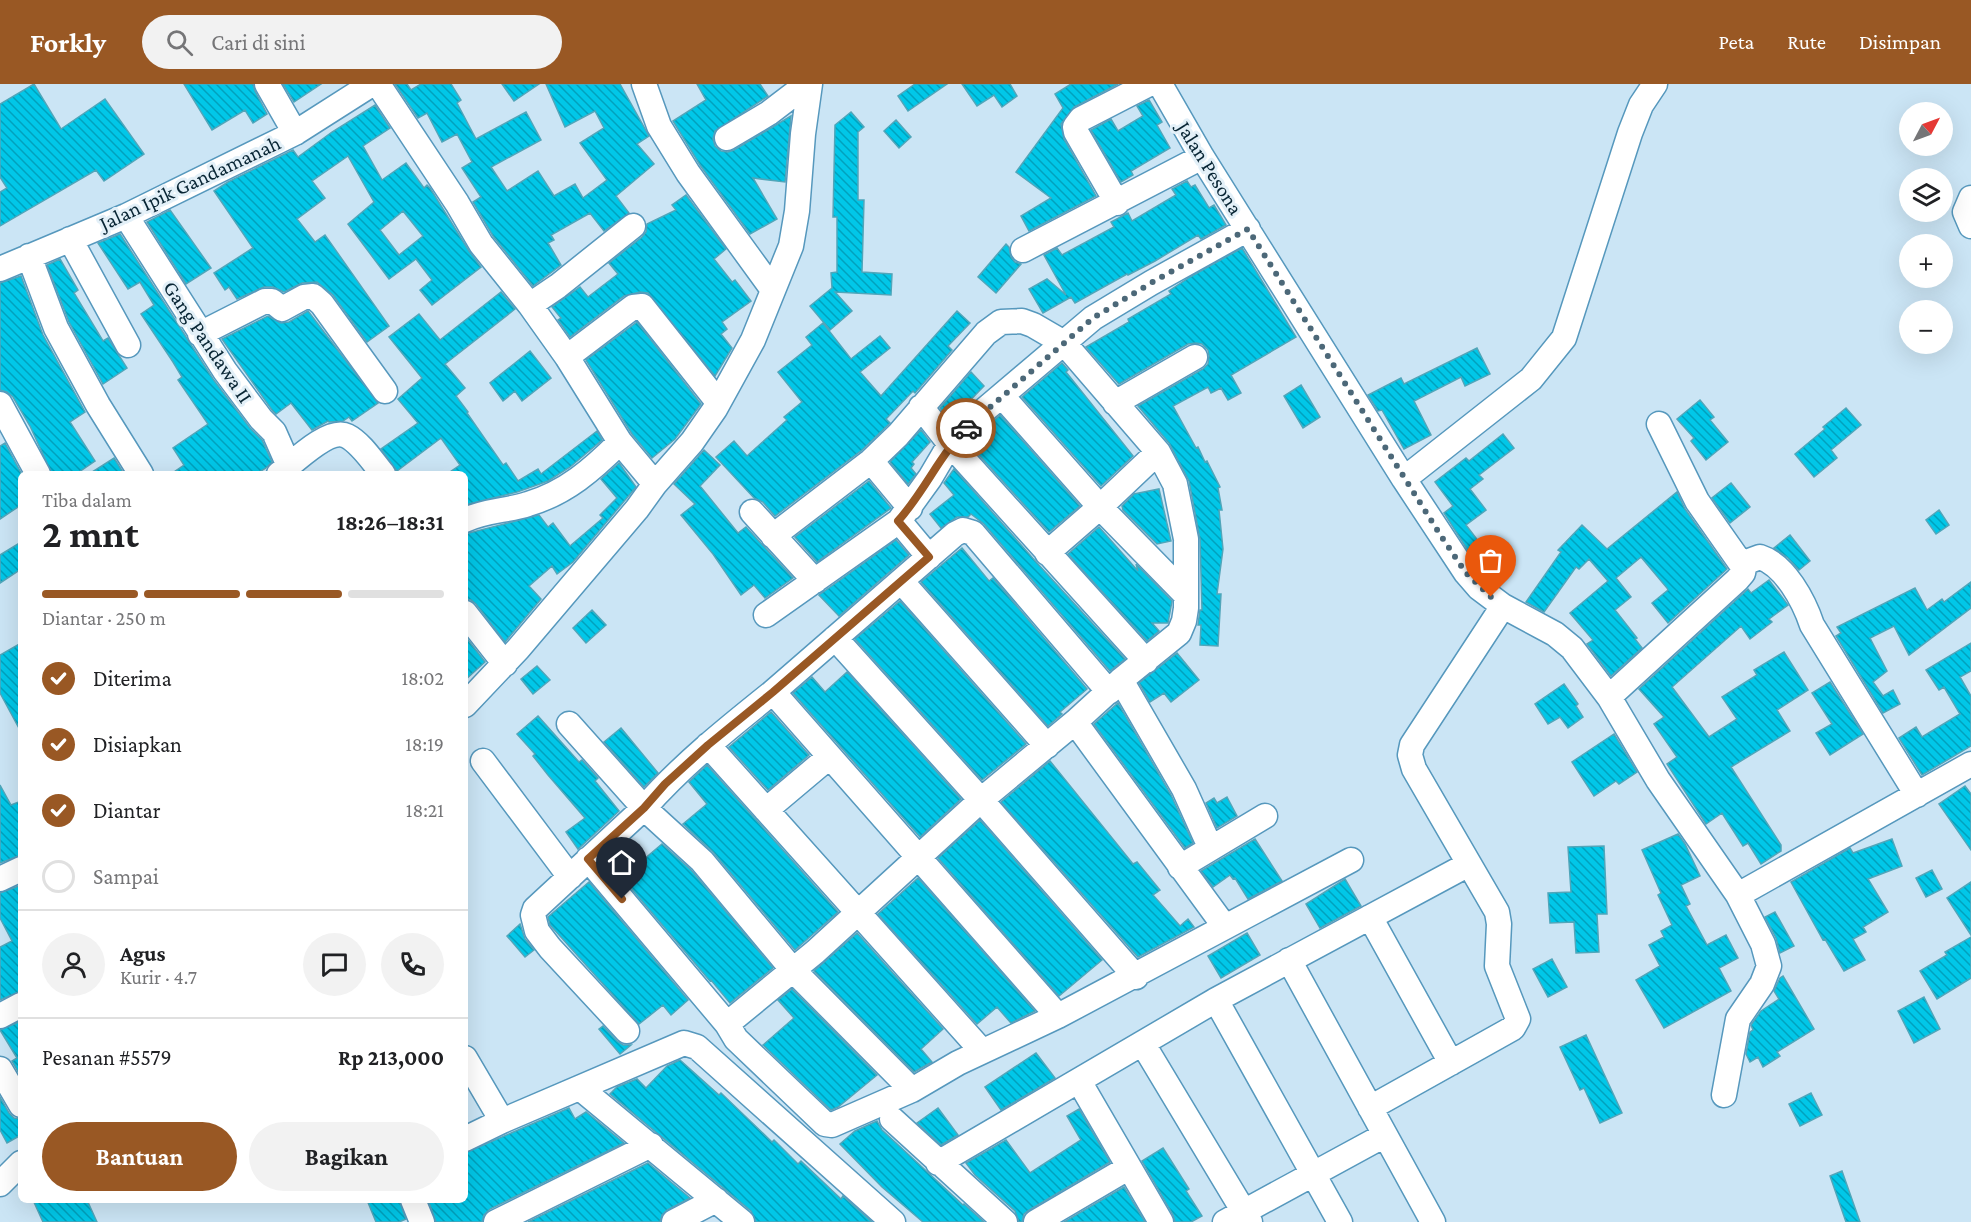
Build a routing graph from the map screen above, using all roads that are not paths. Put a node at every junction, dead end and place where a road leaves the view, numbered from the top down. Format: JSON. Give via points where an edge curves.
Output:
{"nodes":[{"id":1,"x":267,"y":84,"type":"edge"},
{"id":2,"x":372,"y":84,"type":"edge"},
{"id":3,"x":378,"y":84,"type":"edge"},
{"id":4,"x":644,"y":84,"type":"edge"},
{"id":5,"x":808,"y":84,"type":"edge"},
{"id":6,"x":1149,"y":84,"type":"edge"},
{"id":7,"x":1160,"y":84,"type":"edge"},
{"id":8,"x":1655,"y":84,"type":"edge"},
{"id":9,"x":295,"y":133,"type":"junction"},
{"id":10,"x":727,"y":138,"type":"dead end"},
{"id":11,"x":1202,"y":157,"type":"junction"},
{"id":12,"x":1971,"y":198,"type":"edge"},
{"id":13,"x":1117,"y":202,"type":"junction"},
{"id":14,"x":126,"y":216,"type":"junction"},
{"id":15,"x":633,"y":225,"type":"dead end"},
{"id":16,"x":1971,"y":226,"type":"edge"},
{"id":17,"x":1248,"y":229,"type":"junction"},
{"id":18,"x":70,"y":239,"type":"junction"},
{"id":19,"x":1023,"y":250,"type":"dead end"},
{"id":20,"x":29,"y":256,"type":"junction"},
{"id":21,"x":0,"y":269,"type":"edge"},
{"id":22,"x":772,"y":290,"type":"junction"},
{"id":23,"x":530,"y":305,"type":"junction"},
{"id":24,"x":200,"y":334,"type":"junction"},
{"id":25,"x":1064,"y":343,"type":"junction"},
{"id":26,"x":128,"y":345,"type":"dead end"},
{"id":27,"x":567,"y":357,"type":"junction"},
{"id":28,"x":1195,"y":357,"type":"dead end"},
{"id":29,"x":386,"y":391,"type":"dead end"},
{"id":30,"x":1002,"y":396,"type":"junction"},
{"id":31,"x":718,"y":402,"type":"junction"},
{"id":32,"x":1115,"y":403,"type":"junction"},
{"id":33,"x":0,"y":404,"type":"edge"},
{"id":34,"x":921,"y":407,"type":"junction"},
{"id":35,"x":1659,"y":424,"type":"dead end"},
{"id":36,"x":620,"y":442,"type":"junction"},
{"id":37,"x":950,"y":444,"type":"junction"},
{"id":38,"x":1158,"y":452,"type":"junction"},
{"id":39,"x":872,"y":461,"type":"junction"},
{"id":40,"x":284,"y":470,"type":"edge"},
{"id":41,"x":36,"y":471,"type":"edge"},
{"id":42,"x":139,"y":471,"type":"edge"},
{"id":43,"x":380,"y":471,"type":"edge"},
{"id":44,"x":1404,"y":479,"type":"junction"},
{"id":45,"x":655,"y":484,"type":"junction"},
{"id":46,"x":1100,"y":507,"type":"junction"},
{"id":47,"x":752,"y":512,"type":"dead end"},
{"id":48,"x":904,"y":514,"type":"junction"},
{"id":49,"x":468,"y":519,"type":"edge"},
{"id":50,"x":774,"y":536,"type":"junction"},
{"id":51,"x":1047,"y":553,"type":"junction"},
{"id":52,"x":929,"y":557,"type":"junction"},
{"id":53,"x":1742,"y":564,"type":"junction"},
{"id":54,"x":815,"y":581,"type":"junction"},
{"id":55,"x":901,"y":581,"type":"junction"},
{"id":56,"x":1186,"y":595,"type":"junction"},
{"id":57,"x":1503,"y":606,"type":"junction"},
{"id":58,"x":766,"y":615,"type":"dead end"},
{"id":59,"x":468,"y":617,"type":"edge"},
{"id":60,"x":835,"y":638,"type":"junction"},
{"id":61,"x":1146,"y":662,"type":"junction"},
{"id":62,"x":505,"y":664,"type":"junction"},
{"id":63,"x":1115,"y":686,"type":"junction"},
{"id":64,"x":773,"y":692,"type":"junction"},
{"id":65,"x":1609,"y":697,"type":"junction"},
{"id":66,"x":468,"y":702,"type":"edge"},
{"id":67,"x":1075,"y":722,"type":"junction"},
{"id":68,"x":569,"y":724,"type":"dead end"},
{"id":69,"x":708,"y":745,"type":"junction"},
{"id":70,"x":1047,"y":746,"type":"junction"},
{"id":71,"x":829,"y":757,"type":"junction"},
{"id":72,"x":483,"y":761,"type":"dead end"},
{"id":73,"x":1968,"y":773,"type":"edge"},
{"id":74,"x":1917,"y":795,"type":"junction"},
{"id":75,"x":981,"y":800,"type":"junction"},
{"id":76,"x":644,"y":808,"type":"junction"},
{"id":77,"x":766,"y":810,"type":"junction"},
{"id":78,"x":1265,"y":816,"type":"dead end"},
{"id":79,"x":1213,"y":846,"type":"junction"},
{"id":80,"x":919,"y":856,"type":"junction"},
{"id":81,"x":588,"y":859,"type":"junction"},
{"id":82,"x":1351,"y":860,"type":"dead end"},
{"id":83,"x":1469,"y":864,"type":"junction"},
{"id":84,"x":1180,"y":867,"type":"junction"},
{"id":85,"x":18,"y":870,"type":"edge"},
{"id":86,"x":570,"y":877,"type":"junction"},
{"id":87,"x":0,"y":879,"type":"edge"},
{"id":88,"x":1738,"y":896,"type":"junction"},
{"id":89,"x":858,"y":912,"type":"junction"},
{"id":90,"x":1370,"y":917,"type":"junction"},
{"id":91,"x":1225,"y":927,"type":"junction"},
{"id":92,"x":1289,"y":960,"type":"junction"},
{"id":93,"x":792,"y":969,"type":"junction"},
{"id":94,"x":1136,"y":977,"type":"junction"},
{"id":95,"x":1216,"y":1000,"type":"junction"},
{"id":96,"x":18,"y":1007,"type":"edge"},
{"id":97,"x":0,"y":1016,"type":"edge"},
{"id":98,"x":1059,"y":1016,"type":"junction"},
{"id":99,"x":727,"y":1024,"type":"junction"},
{"id":100,"x":627,"y":1031,"type":"dead end"},
{"id":101,"x":1143,"y":1044,"type":"junction"},
{"id":102,"x":982,"y":1051,"type":"junction"},
{"id":103,"x":468,"y":1063,"type":"edge"},
{"id":104,"x":1451,"y":1063,"type":"junction"},
{"id":105,"x":0,"y":1069,"type":"edge"},
{"id":106,"x":1078,"y":1081,"type":"junction"},
{"id":107,"x":580,"y":1088,"type":"junction"},
{"id":108,"x":912,"y":1090,"type":"junction"},
{"id":109,"x":1724,"y":1095,"type":"dead end"},
{"id":110,"x":18,"y":1100,"type":"edge"},
{"id":111,"x":1370,"y":1108,"type":"junction"},
{"id":112,"x":892,"y":1119,"type":"dead end"},
{"id":113,"x":502,"y":1121,"type":"junction"},
{"id":114,"x":1385,"y":1135,"type":"junction"},
{"id":115,"x":468,"y":1138,"type":"edge"},
{"id":116,"x":651,"y":1145,"type":"junction"},
{"id":117,"x":938,"y":1163,"type":"junction"},
{"id":118,"x":18,"y":1166,"type":"edge"},
{"id":119,"x":1128,"y":1168,"type":"junction"},
{"id":120,"x":1312,"y":1173,"type":"junction"},
{"id":121,"x":0,"y":1184,"type":"edge"},
{"id":122,"x":716,"y":1200,"type":"junction"},
{"id":123,"x":414,"y":1203,"type":"edge"},
{"id":124,"x":1240,"y":1218,"type":"edge"},
{"id":125,"x":422,"y":1222,"type":"edge"},
{"id":126,"x":496,"y":1222,"type":"edge"},
{"id":127,"x":674,"y":1222,"type":"edge"},
{"id":128,"x":742,"y":1222,"type":"edge"},
{"id":129,"x":893,"y":1222,"type":"edge"},
{"id":130,"x":1005,"y":1222,"type":"edge"},
{"id":131,"x":1036,"y":1222,"type":"edge"},
{"id":132,"x":1161,"y":1222,"type":"edge"},
{"id":133,"x":1340,"y":1222,"type":"edge"},
{"id":134,"x":1433,"y":1222,"type":"edge"}],
"edges":[{"from":1,"to":9,"type":"street"},
{"from":2,"to":9,"type":"street","name":"Jalan Ipik Gandamanah"},
{"from":3,"to":23,"type":"street","via":[[481,244]]},
{"from":4,"to":22,"type":"street","via":[[659,126],[688,173]]},
{"from":5,"to":10,"type":"street"},
{"from":5,"to":22,"type":"street","via":[[794,233]]},
{"from":6,"to":13,"type":"street","via":[[1081,119],[1075,127]]},
{"from":7,"to":11,"type":"street","name":"Jalan Pesona"},
{"from":8,"to":44,"type":"street","via":[[1630,133],[1564,338],[1531,379],[1505,402]]},
{"from":9,"to":14,"type":"street","name":"Jalan Ipik Gandamanah"},
{"from":11,"to":13,"type":"street"},
{"from":11,"to":17,"type":"street","name":"Jalan Pesona"},
{"from":12,"to":16,"type":"street","via":[[1965,212]]},
{"from":13,"to":19,"type":"street"},
{"from":14,"to":18,"type":"street","name":"Jalan Ipik Gandamanah"},
{"from":14,"to":24,"type":"street","name":"Gang Pandawa II"},
{"from":15,"to":23,"type":"street"},
{"from":17,"to":25,"type":"street","via":[[1093,318]]},
{"from":17,"to":44,"type":"street","name":"Jalan Pesona"},
{"from":18,"to":20,"type":"street","name":"Jalan Ipik Gandamanah"},
{"from":18,"to":26,"type":"street"},
{"from":20,"to":21,"type":"street","name":"Jalan Ipik Gandamanah"},
{"from":20,"to":42,"type":"street","via":[[56,328]]},
{"from":22,"to":31,"type":"street","via":[[753,340]]},
{"from":23,"to":27,"type":"street"},
{"from":24,"to":29,"type":"street","via":[[265,301],[272,300],[282,309],[313,296]]},
{"from":24,"to":40,"type":"street","name":"Gang Pandawa II","via":[[274,432]]},
{"from":25,"to":30,"type":"street"},
{"from":25,"to":32,"type":"street"},
{"from":25,"to":34,"type":"street","via":[[1022,321],[995,325]]},
{"from":27,"to":31,"type":"street","via":[[633,307],[642,306]]},
{"from":27,"to":36,"type":"street"},
{"from":28,"to":32,"type":"street"},
{"from":30,"to":37,"type":"street"},
{"from":30,"to":46,"type":"street"},
{"from":31,"to":45,"type":"street","via":[[703,428]]},
{"from":32,"to":38,"type":"street"},
{"from":33,"to":41,"type":"street"},
{"from":34,"to":37,"type":"street"},
{"from":34,"to":39,"type":"street"},
{"from":35,"to":53,"type":"street","via":[[1697,501]]},
{"from":36,"to":45,"type":"street"},
{"from":36,"to":49,"type":"street","via":[[589,472],[560,491],[529,504]]},
{"from":37,"to":48,"type":"street"},
{"from":37,"to":51,"type":"street"},
{"from":38,"to":46,"type":"street"},
{"from":38,"to":56,"type":"street","via":[[1175,484],[1186,539]]},
{"from":39,"to":48,"type":"street"},
{"from":39,"to":50,"type":"street"},
{"from":40,"to":43,"type":"street","via":[[336,434],[352,439]]},
{"from":44,"to":57,"type":"street","name":"Jalan Pesona","via":[[1466,573]]},
{"from":45,"to":62,"type":"street"},
{"from":46,"to":51,"type":"street"},
{"from":46,"to":56,"type":"street"},
{"from":47,"to":50,"type":"street"},
{"from":48,"to":52,"type":"street"},
{"from":48,"to":54,"type":"street"},
{"from":50,"to":54,"type":"street"},
{"from":51,"to":61,"type":"street"},
{"from":52,"to":55,"type":"street"},
{"from":52,"to":63,"type":"street","via":[[955,534],[963,530],[973,533]]},
{"from":53,"to":65,"type":"street","via":[[1743,573],[1737,580]]},
{"from":53,"to":74,"type":"street","via":[[1760,557],[1770,560],[1789,581]]},
{"from":54,"to":58,"type":"street"},
{"from":55,"to":60,"type":"street"},
{"from":55,"to":70,"type":"street"},
{"from":56,"to":61,"type":"street","via":[[1185,621],[1179,633]]},
{"from":57,"to":65,"type":"street","name":"Jalan Pesona","via":[[1563,639]]},
{"from":57,"to":83,"type":"street","via":[[1412,745],[1410,755],[1414,769]]},
{"from":59,"to":62,"type":"street"},
{"from":60,"to":64,"type":"street"},
{"from":60,"to":75,"type":"street"},
{"from":61,"to":63,"type":"street"},
{"from":62,"to":66,"type":"street"},
{"from":63,"to":67,"type":"street"},
{"from":63,"to":79,"type":"street","via":[[1184,789]]},
{"from":64,"to":69,"type":"street"},
{"from":64,"to":71,"type":"street"},
{"from":65,"to":88,"type":"street","name":"Jalan Pesona","via":[[1658,780]]},
{"from":67,"to":70,"type":"street"},
{"from":67,"to":84,"type":"street"},
{"from":68,"to":76,"type":"street"},
{"from":69,"to":76,"type":"street"},
{"from":69,"to":77,"type":"street"},
{"from":70,"to":75,"type":"street"},
{"from":71,"to":77,"type":"street"},
{"from":71,"to":80,"type":"street"},
{"from":72,"to":86,"type":"street"},
{"from":73,"to":74,"type":"street"},
{"from":74,"to":88,"type":"street"},
{"from":75,"to":80,"type":"street"},
{"from":75,"to":94,"type":"street"},
{"from":76,"to":81,"type":"street"},
{"from":76,"to":93,"type":"street","via":[[702,861]]},
{"from":77,"to":89,"type":"street"},
{"from":78,"to":79,"type":"street"},
{"from":79,"to":84,"type":"street"},
{"from":80,"to":89,"type":"street"},
{"from":80,"to":98,"type":"street"},
{"from":81,"to":86,"type":"street"},
{"from":81,"to":99,"type":"street"},
{"from":82,"to":91,"type":"street"},
{"from":83,"to":90,"type":"street"},
{"from":83,"to":104,"type":"street","via":[[1497,912],[1497,966],[1518,1019],[1513,1028]]},
{"from":84,"to":91,"type":"street"},
{"from":85,"to":87,"type":"street"},
{"from":86,"to":100,"type":"street","via":[[536,909],[533,915],[537,931]]},
{"from":88,"to":109,"type":"street","name":"Jalan Pesona","via":[[1763,944],[1769,966],[1762,984],[1738,1019]]},
{"from":89,"to":93,"type":"street"},
{"from":89,"to":102,"type":"street"},
{"from":90,"to":92,"type":"street"},
{"from":90,"to":104,"type":"street"},
{"from":91,"to":94,"type":"street"},
{"from":92,"to":95,"type":"street"},
{"from":92,"to":111,"type":"street"},
{"from":93,"to":99,"type":"street"},
{"from":93,"to":108,"type":"street"},
{"from":94,"to":98,"type":"street"},
{"from":95,"to":101,"type":"street"},
{"from":95,"to":120,"type":"street"},
{"from":96,"to":97,"type":"street"},
{"from":98,"to":102,"type":"street"},
{"from":99,"to":108,"type":"street","via":[[736,1039],[825,1124],[841,1122]]},
{"from":101,"to":106,"type":"street"},
{"from":101,"to":124,"type":"street"},
{"from":102,"to":108,"type":"street"},
{"from":103,"to":113,"type":"street"},
{"from":104,"to":111,"type":"street"},
{"from":105,"to":110,"type":"street"},
{"from":106,"to":117,"type":"street"},
{"from":106,"to":119,"type":"street"},
{"from":107,"to":113,"type":"street"},
{"from":107,"to":116,"type":"street"},
{"from":107,"to":129,"type":"street","via":[[684,1043],[690,1044]]},
{"from":111,"to":114,"type":"street"},
{"from":112,"to":117,"type":"street"},
{"from":113,"to":115,"type":"street"},
{"from":114,"to":120,"type":"street"},
{"from":114,"to":134,"type":"street"},
{"from":116,"to":122,"type":"street"},
{"from":116,"to":126,"type":"street"},
{"from":117,"to":130,"type":"street"},
{"from":118,"to":121,"type":"street"},
{"from":119,"to":131,"type":"street"},
{"from":119,"to":132,"type":"street"},
{"from":120,"to":124,"type":"street"},
{"from":120,"to":133,"type":"street"},
{"from":122,"to":127,"type":"street"},
{"from":122,"to":128,"type":"street"},
{"from":123,"to":125,"type":"street"}]}
